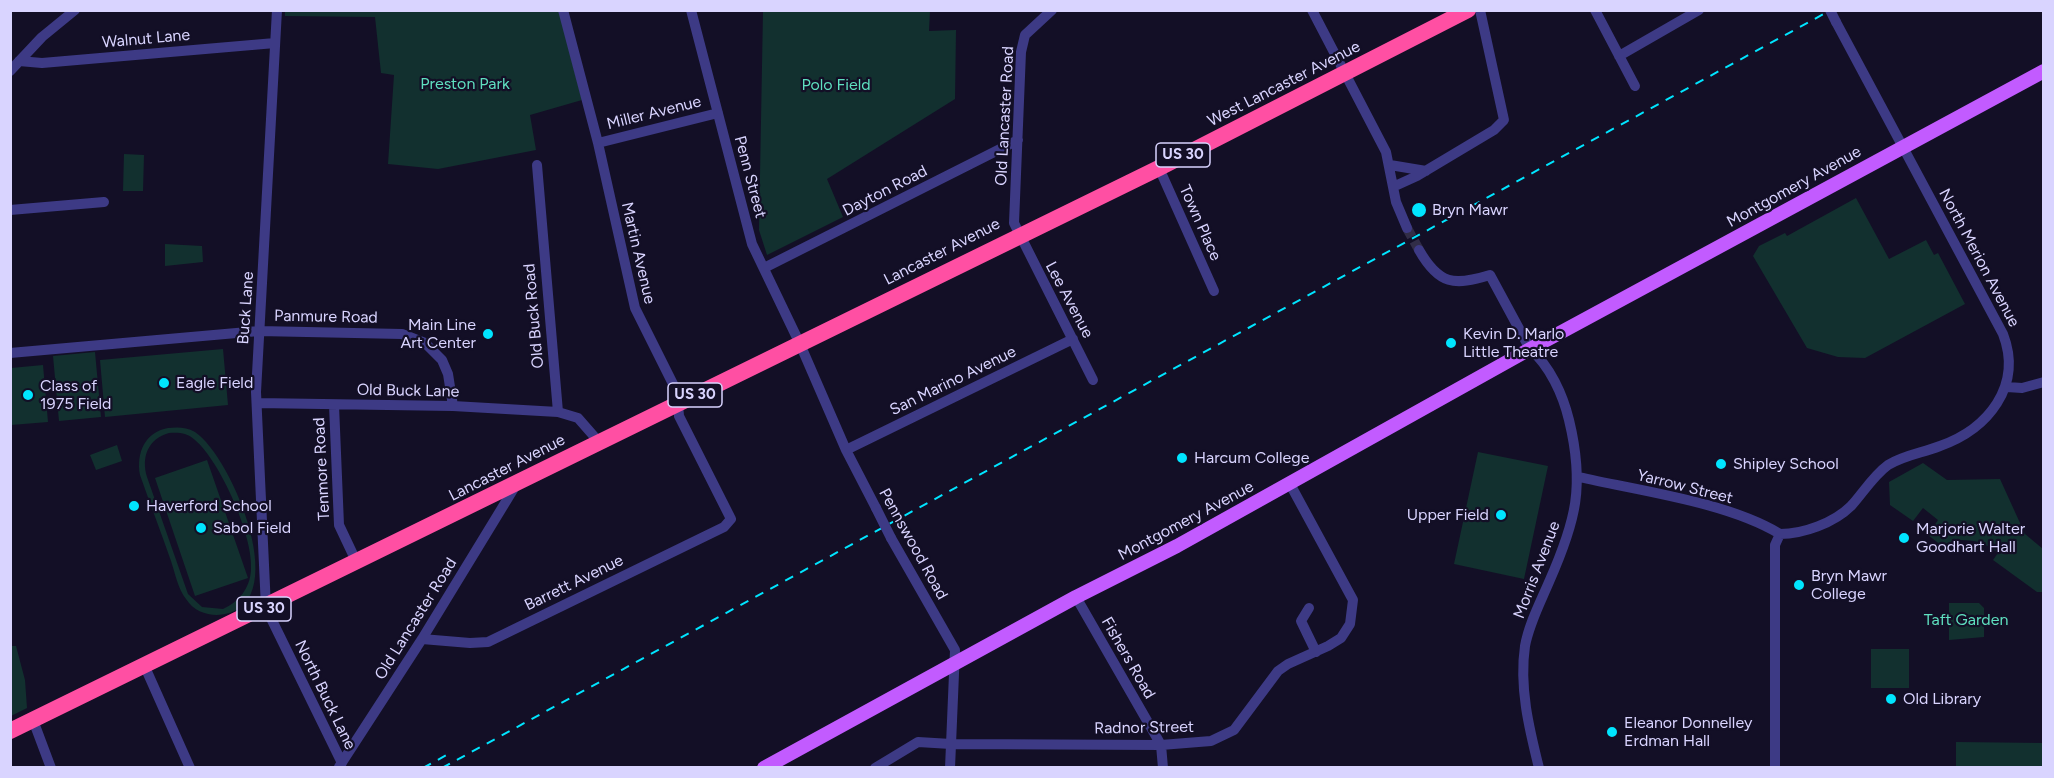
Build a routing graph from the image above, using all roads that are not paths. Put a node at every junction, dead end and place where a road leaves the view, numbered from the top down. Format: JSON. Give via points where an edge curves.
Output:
{"nodes":[{"id":1,"x":75,"y":10,"type":"edge"},
{"id":2,"x":277,"y":10,"type":"edge"},
{"id":3,"x":563,"y":10,"type":"edge"},
{"id":4,"x":691,"y":10,"type":"edge"},
{"id":5,"x":1052,"y":10,"type":"edge"},
{"id":6,"x":1312,"y":10,"type":"edge"},
{"id":7,"x":1468,"y":10,"type":"edge"},
{"id":8,"x":1480,"y":10,"type":"edge"},
{"id":9,"x":1595,"y":10,"type":"edge"},
{"id":10,"x":1699,"y":10,"type":"edge"},
{"id":11,"x":1830,"y":10,"type":"edge"},
{"id":12,"x":1448,"y":17,"type":"edge"},
{"id":13,"x":275,"y":43,"type":"junction"},
{"id":14,"x":1619,"y":56,"type":"junction"},
{"id":15,"x":19,"y":61,"type":"junction"},
{"id":16,"x":10,"y":71,"type":"edge"},
{"id":17,"x":2043,"y":71,"type":"edge"},
{"id":18,"x":1346,"y":73,"type":"junction"},
{"id":19,"x":1635,"y":86,"type":"dead end"},
{"id":20,"x":718,"y":113,"type":"junction"},
{"id":21,"x":1018,"y":140,"type":"junction"},
{"id":22,"x":598,"y":143,"type":"junction"},
{"id":23,"x":1903,"y":147,"type":"junction"},
{"id":24,"x":537,"y":165,"type":"dead end"},
{"id":25,"x":1390,"y":165,"type":"junction"},
{"id":26,"x":1159,"y":168,"type":"junction"},
{"id":27,"x":1426,"y":171,"type":"junction"},
{"id":28,"x":1395,"y":186,"type":"junction"},
{"id":29,"x":104,"y":202,"type":"dead end"},
{"id":30,"x":10,"y":210,"type":"edge"},
{"id":31,"x":1407,"y":228,"type":"tunnel mouth"},
{"id":32,"x":1018,"y":235,"type":"junction"},
{"id":33,"x":1419,"y":250,"type":"tunnel mouth"},
{"id":34,"x":764,"y":268,"type":"junction"},
{"id":35,"x":1214,"y":291,"type":"dead end"},
{"id":36,"x":259,"y":331,"type":"junction"},
{"id":37,"x":1073,"y":339,"type":"junction"},
{"id":38,"x":800,"y":344,"type":"junction"},
{"id":39,"x":1530,"y":349,"type":"junction"},
{"id":40,"x":10,"y":353,"type":"edge"},
{"id":41,"x":1093,"y":380,"type":"dead end"},
{"id":42,"x":2043,"y":382,"type":"edge"},
{"id":43,"x":2007,"y":387,"type":"junction"},
{"id":44,"x":257,"y":403,"type":"junction"},
{"id":45,"x":679,"y":403,"type":"junction"},
{"id":46,"x":334,"y":405,"type":"junction"},
{"id":47,"x":453,"y":406,"type":"junction"},
{"id":48,"x":558,"y":412,"type":"junction"},
{"id":49,"x":599,"y":442,"type":"junction"},
{"id":50,"x":846,"y":450,"type":"junction"},
{"id":51,"x":1579,"y":477,"type":"junction"},
{"id":52,"x":516,"y":484,"type":"junction"},
{"id":53,"x":1290,"y":484,"type":"junction"},
{"id":54,"x":731,"y":521,"type":"joint"},
{"id":55,"x":1780,"y":534,"type":"junction"},
{"id":56,"x":357,"y":563,"type":"junction"},
{"id":57,"x":1076,"y":597,"type":"junction"},
{"id":58,"x":266,"y":608,"type":"junction"},
{"id":59,"x":1309,"y":608,"type":"dead end"},
{"id":60,"x":422,"y":639,"type":"junction"},
{"id":61,"x":1316,"y":652,"type":"junction"},
{"id":62,"x":954,"y":665,"type":"junction"},
{"id":63,"x":145,"y":667,"type":"junction"},
{"id":64,"x":33,"y":720,"type":"junction"},
{"id":65,"x":10,"y":731,"type":"edge"},
{"id":66,"x":951,"y":744,"type":"junction"},
{"id":67,"x":1161,"y":745,"type":"junction"},
{"id":68,"x":340,"y":765,"type":"edge"},
{"id":69,"x":51,"y":768,"type":"edge"},
{"id":70,"x":190,"y":768,"type":"edge"},
{"id":71,"x":764,"y":768,"type":"edge"},
{"id":72,"x":875,"y":768,"type":"edge"},
{"id":73,"x":950,"y":768,"type":"edge"},
{"id":74,"x":1163,"y":768,"type":"edge"},
{"id":75,"x":1539,"y":768,"type":"edge"},
{"id":76,"x":1775,"y":768,"type":"edge"}],
"edges":[{"from":1,"to":15,"type":"street"},
{"from":2,"to":13,"type":"street","name":"Buck Lane"},
{"from":3,"to":22,"type":"street","name":"Martin Avenue"},
{"from":4,"to":20,"type":"street","name":"Penn Street"},
{"from":5,"to":21,"type":"street","name":"Old Lancaster Road","via":[[1025,35]]},
{"from":6,"to":18,"type":"street"},
{"from":7,"to":12,"type":"highway","name":"West Lancaster Avenue","number":"US 30"},
{"from":8,"to":27,"type":"street","via":[[1504,120]]},
{"from":9,"to":14,"type":"street"},
{"from":10,"to":14,"type":"street"},
{"from":11,"to":23,"type":"street","name":"North Merion Avenue","bridge":true},
{"from":12,"to":18,"type":"highway","name":"West Lancaster Avenue","number":"US 30"},
{"from":13,"to":15,"type":"street","name":"Walnut Lane","via":[[42,63]]},
{"from":13,"to":36,"type":"street","name":"Buck Lane"},
{"from":14,"to":19,"type":"street"},
{"from":15,"to":16,"type":"street"},
{"from":17,"to":23,"type":"main road","name":"Montgomery Avenue"},
{"from":18,"to":25,"type":"street"},
{"from":18,"to":26,"type":"highway","name":"West Lancaster Avenue","number":"US 30"},
{"from":20,"to":22,"type":"street","name":"Miller Avenue"},
{"from":20,"to":34,"type":"street","name":"Penn Street","via":[[753,244]]},
{"from":21,"to":32,"type":"street","name":"Old Lancaster Road","via":[[1014,223]]},
{"from":21,"to":34,"type":"street","name":"Dayton Road"},
{"from":22,"to":45,"type":"street","name":"Martin Avenue","via":[[635,308]]},
{"from":23,"to":39,"type":"main road","name":"Montgomery Avenue"},
{"from":23,"to":43,"type":"street","name":"North Merion Avenue","via":[[2003,334],[2009,352]]},
{"from":24,"to":48,"type":"street","name":"Old Buck Road"},
{"from":25,"to":27,"type":"street"},
{"from":25,"to":28,"type":"street"},
{"from":26,"to":32,"type":"highway","name":"West Lancaster Avenue","number":"US 30"},
{"from":26,"to":35,"type":"street","name":"Town Place"},
{"from":27,"to":28,"type":"street"},
{"from":28,"to":31,"type":"street","via":[[1396,202]]},
{"from":29,"to":30,"type":"street"},
{"from":32,"to":37,"type":"street","name":"Lee Avenue"},
{"from":32,"to":38,"type":"highway","name":"Lancaster Avenue","number":"US 30"},
{"from":33,"to":39,"type":"street","name":"Morris Avenue","via":[[1429,267],[1442,278],[1466,282],[1490,275]]},
{"from":34,"to":38,"type":"street","name":"Penn Street"},
{"from":36,"to":40,"type":"street","name":"Panmure Road"},
{"from":36,"to":44,"type":"street","name":"Buck Lane"},
{"from":36,"to":47,"type":"street","name":"Panmure Road","via":[[413,336],[435,350],[442,360]]},
{"from":37,"to":41,"type":"street","name":"Lee Avenue"},
{"from":37,"to":50,"type":"street","name":"San Marino Avenue"},
{"from":38,"to":45,"type":"highway","name":"Lancaster Avenue","number":"US 30"},
{"from":38,"to":50,"type":"street","name":"Pennswood Road"},
{"from":39,"to":51,"type":"street","name":"Morris Avenue","via":[[1556,385],[1567,411]]},
{"from":39,"to":53,"type":"main road","name":"Montgomery Avenue"},
{"from":42,"to":43,"type":"street","via":[[2022,388]]},
{"from":43,"to":55,"type":"street","name":"North Merion Avenue","via":[[1979,424],[1949,442],[1886,467],[1838,516],[1794,534]]},
{"from":44,"to":46,"type":"street","name":"Old Buck Lane"},
{"from":44,"to":58,"type":"street","name":"Buck Lane"},
{"from":45,"to":49,"type":"highway","name":"Lancaster Avenue","number":"US 30"},
{"from":45,"to":54,"type":"street","name":"Martin Avenue","via":[[679,416]]},
{"from":46,"to":47,"type":"street","name":"Old Buck Lane"},
{"from":46,"to":56,"type":"street","name":"Tenmore Road","via":[[339,525]]},
{"from":47,"to":48,"type":"street","name":"Old Buck Lane"},
{"from":48,"to":49,"type":"street","via":[[578,418]]},
{"from":49,"to":52,"type":"highway","name":"Lancaster Avenue","number":"US 30"},
{"from":50,"to":62,"type":"street","name":"Pennswood Road","bridge":true,"via":[[955,650]]},
{"from":51,"to":55,"type":"street","name":"Yarrow Street","via":[[1720,510]]},
{"from":51,"to":75,"type":"street","name":"Morris Avenue","via":[[1569,532],[1526,646],[1523,678],[1527,719]]},
{"from":52,"to":56,"type":"highway","name":"Lancaster Avenue","number":"US 30"},
{"from":52,"to":60,"type":"street","name":"Old Lancaster Road"},
{"from":53,"to":57,"type":"main road","name":"Montgomery Avenue"},
{"from":53,"to":61,"type":"street","name":"Radnor Street","via":[[1353,600],[1350,624],[1341,638]]},
{"from":54,"to":60,"type":"street","name":"Barrett Avenue","via":[[488,642]]},
{"from":55,"to":76,"type":"street","via":[[1775,545]]},
{"from":56,"to":58,"type":"highway","name":"Lancaster Avenue","number":"US 30"},
{"from":57,"to":62,"type":"main road","name":"Montgomery Avenue"},
{"from":57,"to":67,"type":"street","name":"Fishers Road"},
{"from":58,"to":63,"type":"highway","name":"Lancaster Avenue","number":"US 30"},
{"from":58,"to":68,"type":"street","name":"North Buck Lane"},
{"from":59,"to":61,"type":"street","via":[[1300,621]]},
{"from":60,"to":68,"type":"street","name":"Old Lancaster Road"},
{"from":61,"to":67,"type":"street","name":"Radnor Street","via":[[1278,671],[1234,730],[1211,741]]},
{"from":62,"to":66,"type":"street","name":"Pennswood Road"},
{"from":62,"to":71,"type":"main road","name":"Montgomery Avenue"},
{"from":63,"to":64,"type":"highway","name":"Lancaster Avenue","number":"US 30"},
{"from":63,"to":70,"type":"street"},
{"from":64,"to":65,"type":"highway","name":"Lancaster Avenue","number":"US 30"},
{"from":64,"to":69,"type":"street"},
{"from":66,"to":67,"type":"street","name":"Radnor Street"},
{"from":66,"to":72,"type":"street","name":"Radnor Street","via":[[918,742]]},
{"from":66,"to":73,"type":"street","name":"Pennswood Road"},
{"from":67,"to":74,"type":"street","name":"Fishers Road"}]}
